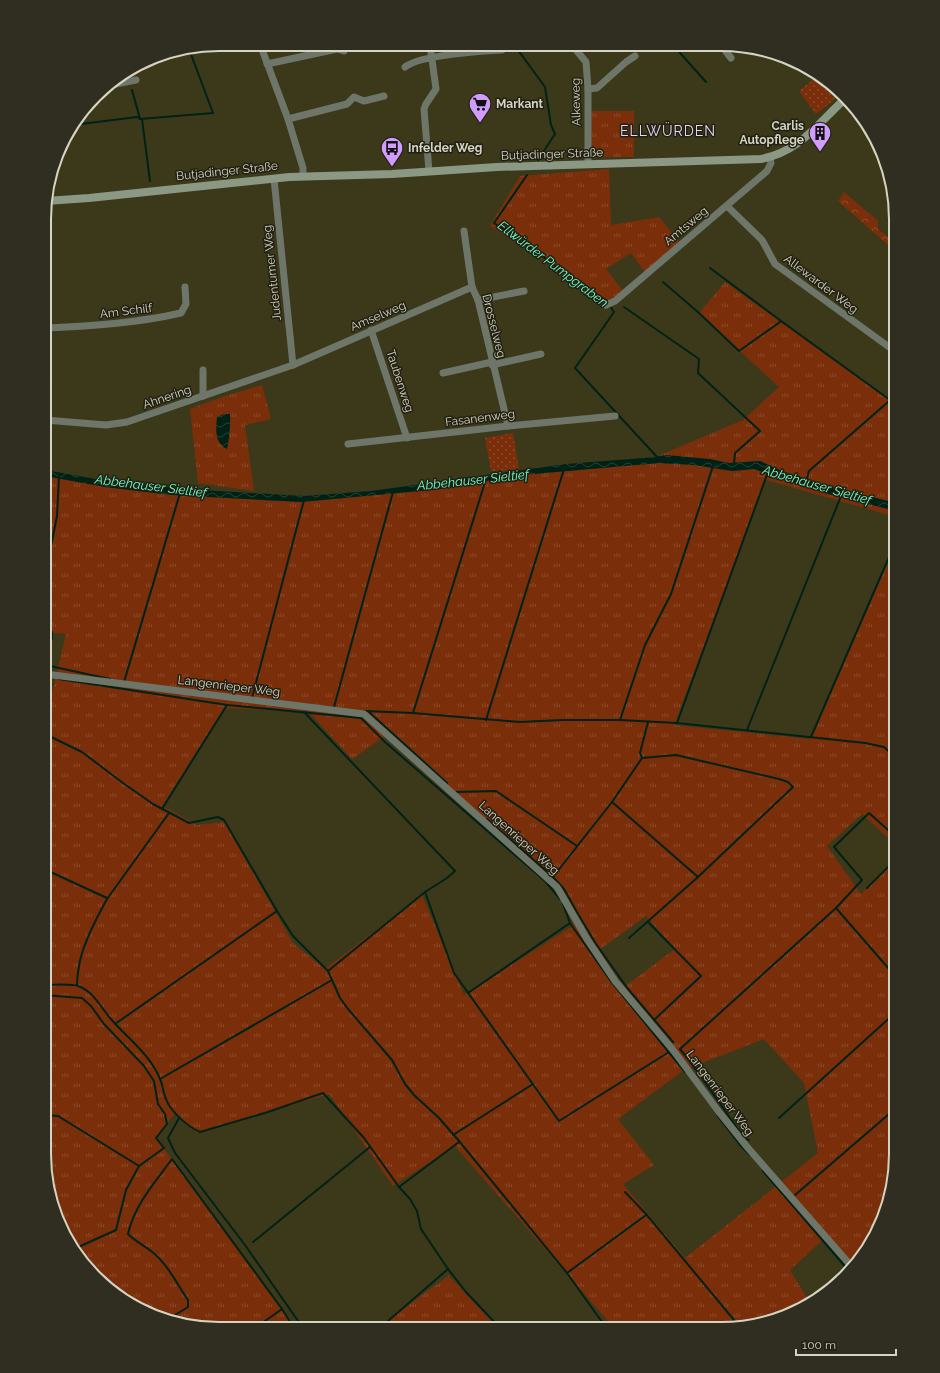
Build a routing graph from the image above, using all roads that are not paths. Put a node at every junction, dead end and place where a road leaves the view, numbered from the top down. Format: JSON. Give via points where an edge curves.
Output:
{"nodes":[{"id":1,"x":262,"y":51,"type":"edge"},
{"id":2,"x":328,"y":51,"type":"edge"},
{"id":3,"x":431,"y":51,"type":"edge"},
{"id":4,"x":485,"y":51,"type":"edge"},
{"id":5,"x":577,"y":51,"type":"edge"},
{"id":6,"x":725,"y":51,"type":"edge"},
{"id":7,"x":635,"y":56,"type":"dead end"},
{"id":8,"x":432,"y":58,"type":"junction"},
{"id":9,"x":731,"y":58,"type":"dead end"},
{"id":10,"x":267,"y":64,"type":"junction"},
{"id":11,"x":405,"y":67,"type":"dead end"},
{"id":12,"x":136,"y":80,"type":"dead end"},
{"id":13,"x":120,"y":83,"type":"edge"},
{"id":14,"x":588,"y":89,"type":"junction"},
{"id":15,"x":384,"y":96,"type":"dead end"},
{"id":16,"x":842,"y":102,"type":"edge"},
{"id":17,"x":288,"y":119,"type":"junction"},
{"id":18,"x":770,"y":158,"type":"junction"},
{"id":19,"x":588,"y":164,"type":"junction"},
{"id":20,"x":429,"y":171,"type":"junction"},
{"id":21,"x":303,"y":176,"type":"junction"},
{"id":22,"x":274,"y":179,"type":"junction"},
{"id":23,"x":52,"y":200,"type":"edge"},
{"id":24,"x":727,"y":206,"type":"junction"},
{"id":25,"x":464,"y":231,"type":"dead end"},
{"id":26,"x":185,"y":287,"type":"dead end"},
{"id":27,"x":472,"y":287,"type":"junction"},
{"id":28,"x":524,"y":291,"type":"dead end"},
{"id":29,"x":478,"y":300,"type":"junction"},
{"id":30,"x":606,"y":305,"type":"dead end"},
{"id":31,"x":51,"y":328,"type":"edge"},
{"id":32,"x":371,"y":330,"type":"junction"},
{"id":33,"x":889,"y":346,"type":"edge"},
{"id":34,"x":541,"y":354,"type":"dead end"},
{"id":35,"x":492,"y":364,"type":"junction"},
{"id":36,"x":293,"y":365,"type":"junction"},
{"id":37,"x":203,"y":370,"type":"dead end"},
{"id":38,"x":443,"y":373,"type":"dead end"},
{"id":39,"x":203,"y":396,"type":"junction"},
{"id":40,"x":615,"y":416,"type":"dead end"},
{"id":41,"x":51,"y":420,"type":"edge"},
{"id":42,"x":508,"y":426,"type":"junction"},
{"id":43,"x":407,"y":438,"type":"junction"},
{"id":44,"x":348,"y":444,"type":"dead end"},
{"id":45,"x":51,"y":675,"type":"edge"},
{"id":46,"x":849,"y":1263,"type":"edge"}],
"edges":[{"from":1,"to":10,"type":"street"},
{"from":2,"to":10,"type":"street"},
{"from":3,"to":8,"type":"street"},
{"from":4,"to":8,"type":"street"},
{"from":5,"to":14,"type":"street","name":"Alkeweg","via":[[586,62]]},
{"from":6,"to":9,"type":"street"},
{"from":7,"to":14,"type":"street","via":[[597,88]]},
{"from":8,"to":11,"type":"street"},
{"from":8,"to":20,"type":"street","via":[[436,88],[424,109]]},
{"from":10,"to":17,"type":"street"},
{"from":12,"to":13,"type":"street"},
{"from":14,"to":19,"type":"street","name":"Alkeweg"},
{"from":15,"to":17,"type":"street","via":[[364,101],[354,97],[347,104]]},
{"from":16,"to":18,"type":"main road","name":"Butjadinger Straße","via":[[807,137],[785,152]]},
{"from":17,"to":21,"type":"street","via":[[303,168]]},
{"from":18,"to":19,"type":"main road","name":"Butjadinger Straße"},
{"from":18,"to":24,"type":"street","name":"Amtsweg","via":[[771,163],[767,171]]},
{"from":19,"to":20,"type":"main road","name":"Butjadinger Straße"},
{"from":20,"to":21,"type":"main road","name":"Butjadinger Straße"},
{"from":21,"to":22,"type":"main road","name":"Butjadinger Straße"},
{"from":22,"to":23,"type":"main road","name":"Butjadinger Straße"},
{"from":22,"to":36,"type":"street","name":"Judentumer Weg"},
{"from":24,"to":30,"type":"street","name":"Amtsweg","via":[[615,301]]},
{"from":24,"to":33,"type":"street","name":"Allewarder Weg","via":[[762,240],[775,264]]},
{"from":25,"to":27,"type":"street","name":"Drosselweg"},
{"from":26,"to":31,"type":"street","name":"Am Schilf","via":[[186,304],[181,313],[92,326]]},
{"from":27,"to":29,"type":"street","name":"Drosselweg"},
{"from":27,"to":32,"type":"street","name":"Amselweg"},
{"from":28,"to":29,"type":"street"},
{"from":29,"to":35,"type":"street","name":"Drosselweg"},
{"from":32,"to":36,"type":"street","name":"Amselweg"},
{"from":32,"to":43,"type":"street","name":"Taubenweg"},
{"from":34,"to":35,"type":"street"},
{"from":35,"to":38,"type":"street"},
{"from":35,"to":42,"type":"street","name":"Drosselweg"},
{"from":36,"to":39,"type":"street","name":"Ahnering"},
{"from":37,"to":39,"type":"street"},
{"from":39,"to":41,"type":"street","name":"Ahnering","via":[[127,422],[106,425]]},
{"from":40,"to":42,"type":"street","name":"Fasanenweg"},
{"from":42,"to":43,"type":"street","name":"Fasanenweg"},
{"from":43,"to":44,"type":"street","name":"Fasanenweg"},
{"from":45,"to":46,"type":"street","name":"Langenrieper Weg","via":[[364,714],[557,887],[615,981],[673,1050],[748,1148]]}]}
